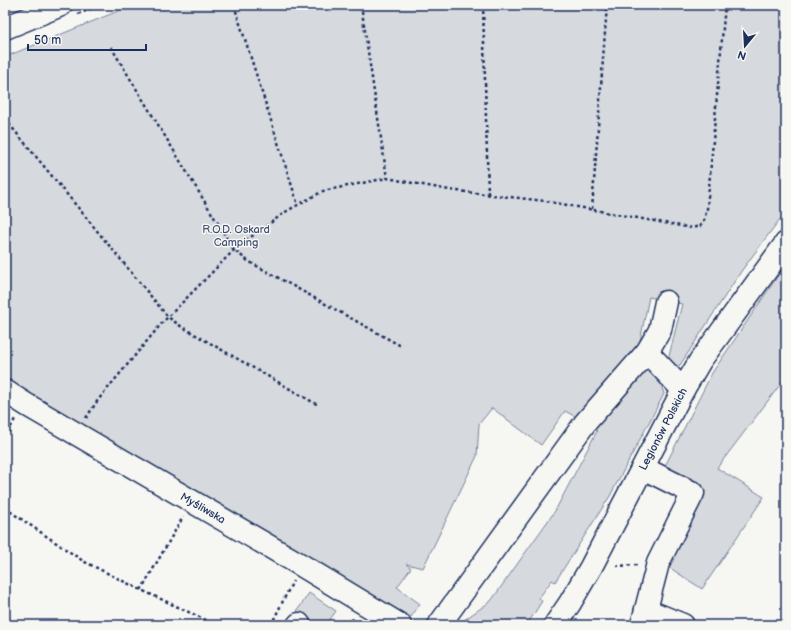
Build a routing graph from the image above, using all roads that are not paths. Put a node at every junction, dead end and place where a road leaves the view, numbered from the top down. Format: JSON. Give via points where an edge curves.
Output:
{"nodes":[{"id":1,"x":61,"y":5,"type":"edge"},
{"id":2,"x":5,"y":28,"type":"edge"},
{"id":3,"x":786,"y":243,"type":"edge"},
{"id":4,"x":666,"y":302,"type":"dead end"},
{"id":5,"x":647,"y":352,"type":"junction"},
{"id":6,"x":683,"y":390,"type":"junction"},
{"id":7,"x":5,"y":391,"type":"edge"},
{"id":8,"x":643,"y":468,"type":"junction"},
{"id":9,"x":644,"y":618,"type":"edge"},
{"id":10,"x":400,"y":625,"type":"edge"},
{"id":11,"x":439,"y":625,"type":"edge"},
{"id":12,"x":554,"y":625,"type":"edge"},
{"id":13,"x":683,"y":625,"type":"edge"}],
"edges":[{"from":1,"to":2,"type":"street"},
{"from":3,"to":6,"type":"street","name":"Legionów Polskich","via":[[700,361]]},
{"from":4,"to":5,"type":"street","via":[[660,330]]},
{"from":5,"to":6,"type":"street"},
{"from":5,"to":11,"type":"street","via":[[584,423]]},
{"from":6,"to":8,"type":"street","name":"Legionów Polskich"},
{"from":7,"to":10,"type":"street","name":"Myśliwska"},
{"from":8,"to":9,"type":"street","via":[[692,493],[658,563]]},
{"from":8,"to":12,"type":"street","name":"Legionów Polskich","via":[[591,567]]},
{"from":9,"to":13,"type":"street"}]}
